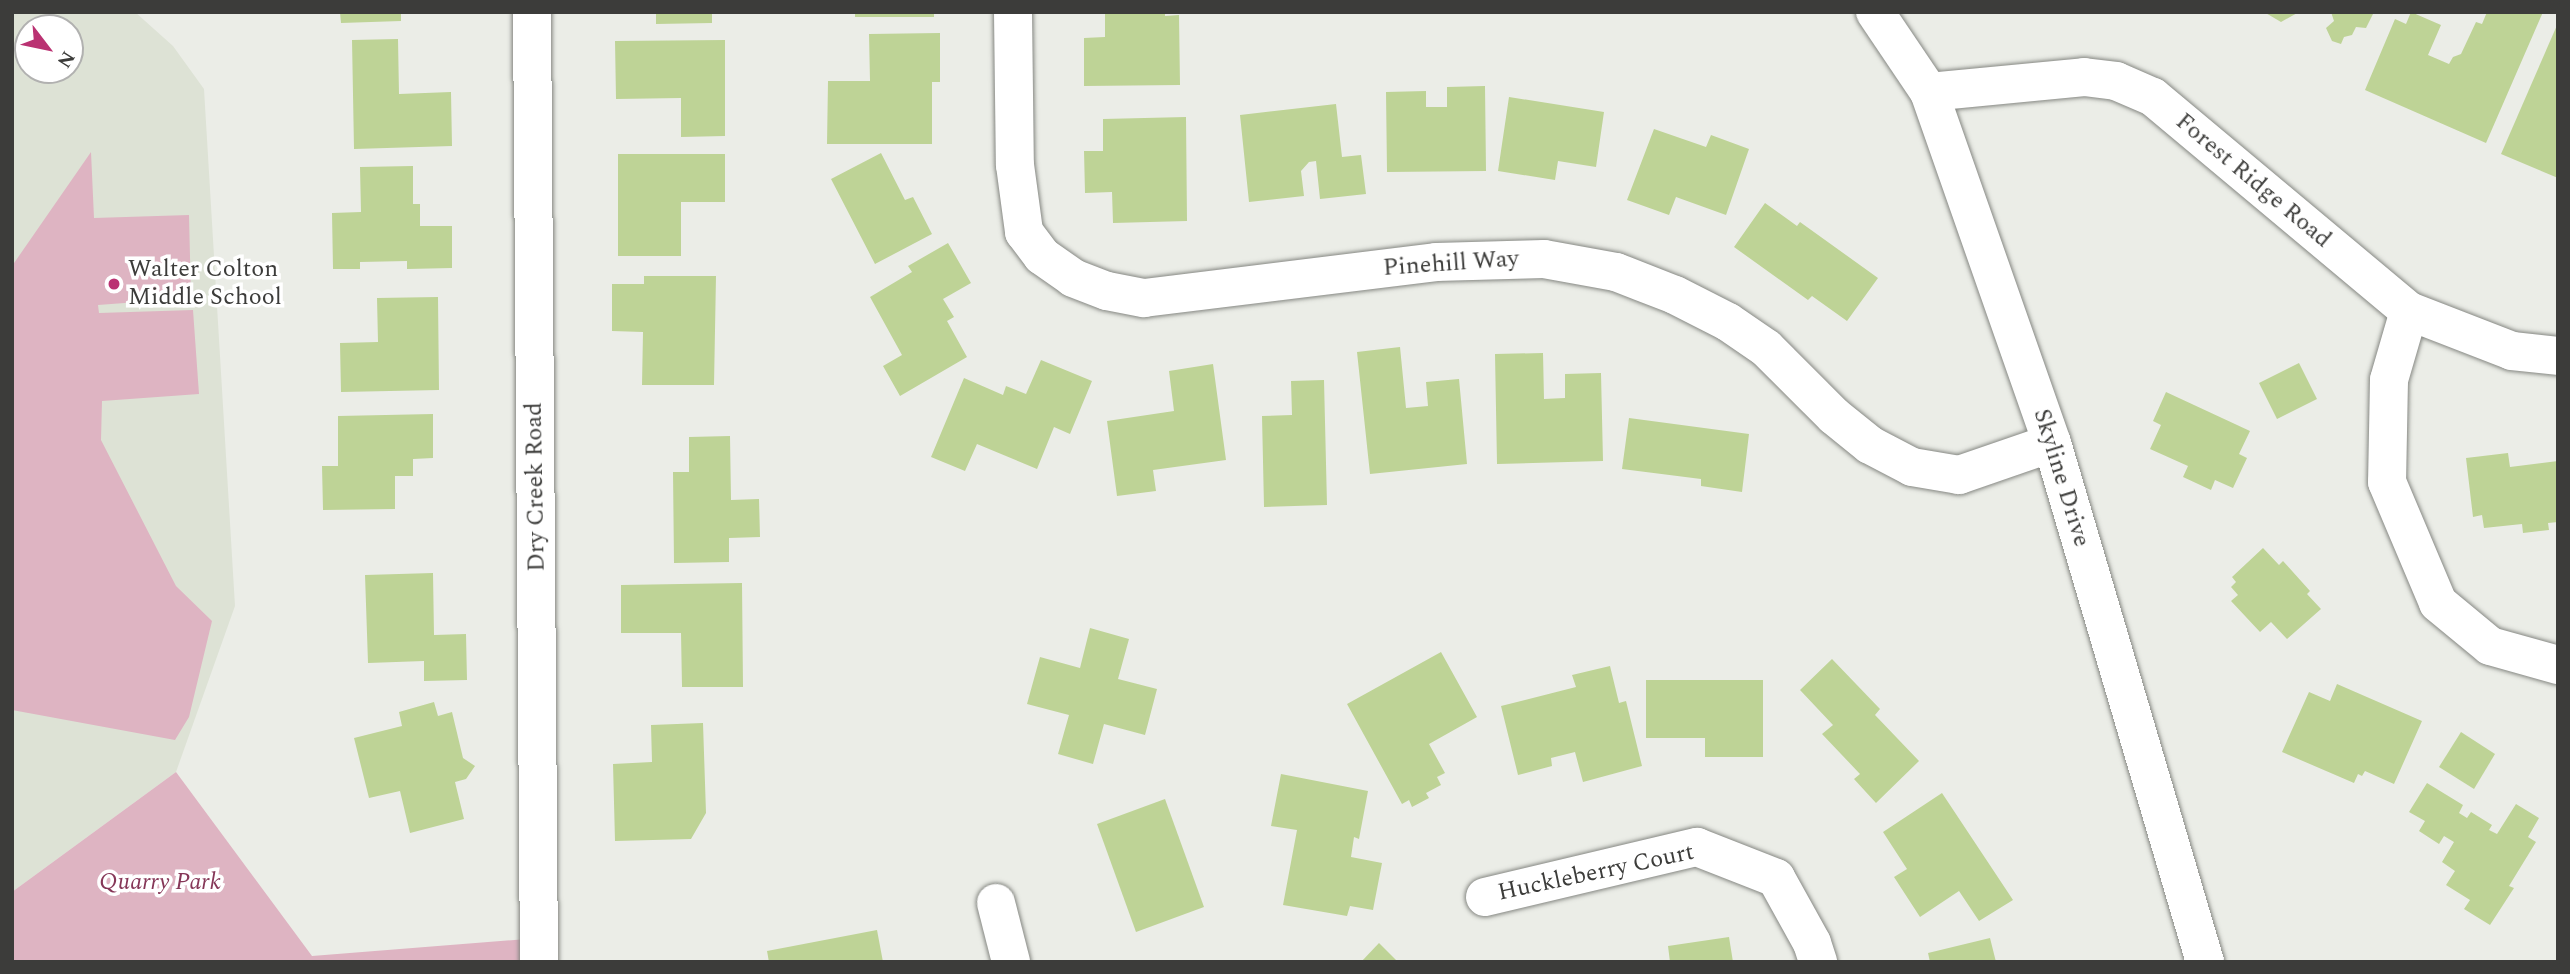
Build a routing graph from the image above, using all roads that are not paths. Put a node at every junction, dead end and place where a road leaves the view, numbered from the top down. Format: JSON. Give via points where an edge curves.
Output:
{"nodes":[{"id":1,"x":532,"y":12,"type":"edge"},
{"id":2,"x":1013,"y":12,"type":"edge"},
{"id":3,"x":1875,"y":12,"type":"edge"},
{"id":4,"x":1929,"y":92,"type":"junction"},
{"id":5,"x":2409,"y":311,"type":"junction"},
{"id":6,"x":2558,"y":356,"type":"edge"},
{"id":7,"x":2052,"y":443,"type":"junction"},
{"id":8,"x":2558,"y":665,"type":"edge"},
{"id":9,"x":1485,"y":897,"type":"dead end"},
{"id":10,"x":996,"y":902,"type":"dead end"},
{"id":11,"x":539,"y":962,"type":"edge"},
{"id":12,"x":1011,"y":962,"type":"edge"},
{"id":13,"x":1818,"y":962,"type":"edge"},
{"id":14,"x":2205,"y":962,"type":"edge"}],
"edges":[{"from":1,"to":11,"type":"street","name":"Dry Creek Road"},
{"from":2,"to":7,"type":"street","name":"Pinehill Way","via":[[1015,165],[1024,232],[1042,256],[1073,278],[1144,298],[1436,262],[1545,259],[1616,272],[1728,322],[1766,348],[1861,438],[1912,467],[1959,475]]},
{"from":3,"to":4,"type":"street","name":"Skyline Drive"},
{"from":4,"to":5,"type":"street","name":"Forest Ridge Road","via":[[2084,77],[2116,81],[2153,97]]},
{"from":4,"to":7,"type":"street","name":"Skyline Drive"},
{"from":5,"to":6,"type":"street","name":"Forest Ridge Road","via":[[2512,351]]},
{"from":5,"to":8,"type":"street","via":[[2389,380],[2387,482],[2438,603],[2490,646]]},
{"from":7,"to":14,"type":"street","name":"Skyline Drive"},
{"from":9,"to":13,"type":"street","name":"Huckleberry Court","via":[[1698,847],[1776,878]]},
{"from":10,"to":12,"type":"street"}]}
